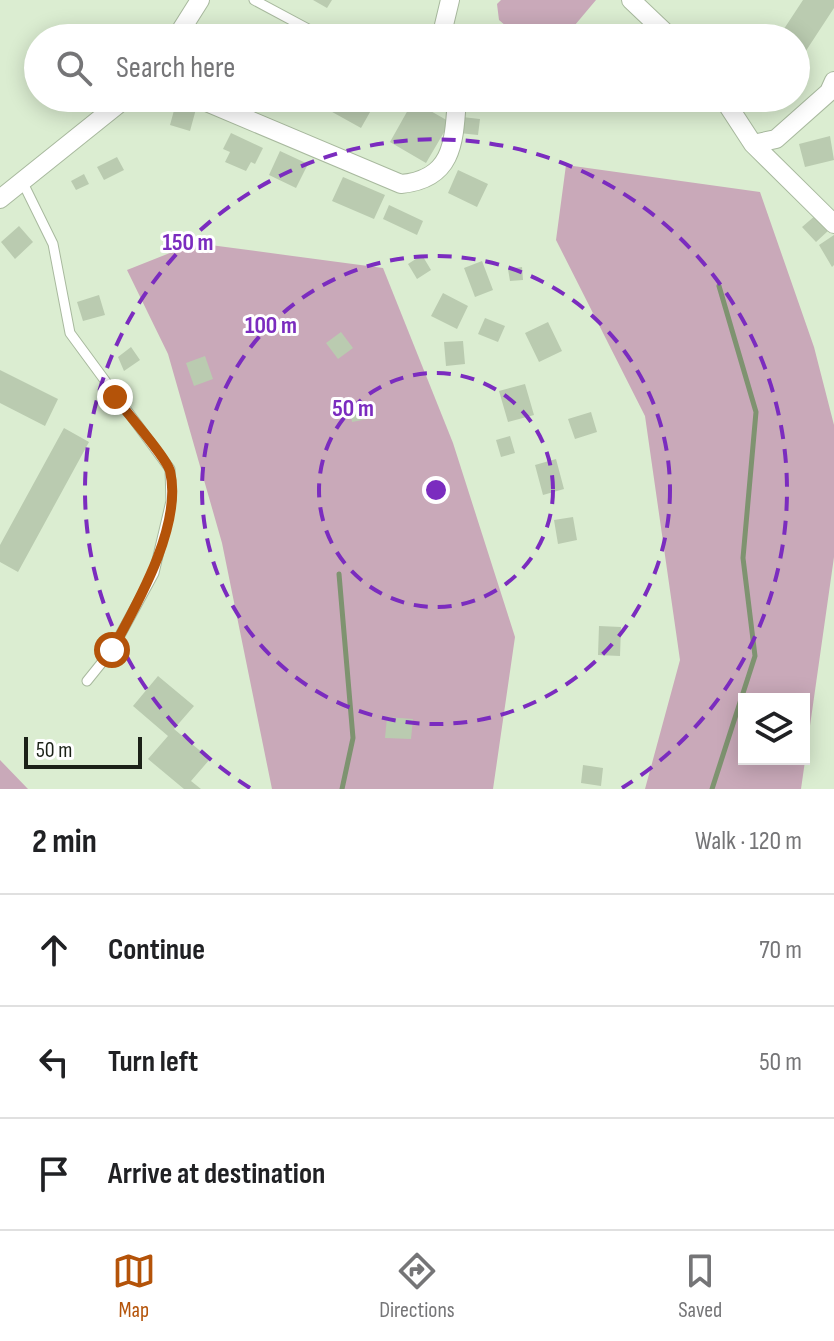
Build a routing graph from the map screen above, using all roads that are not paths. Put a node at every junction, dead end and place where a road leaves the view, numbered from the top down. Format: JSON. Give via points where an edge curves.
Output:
{"nodes":[{"id":1,"x":200,"y":0,"type":"edge"},
{"id":2,"x":254,"y":0,"type":"edge"},
{"id":3,"x":450,"y":0,"type":"edge"},
{"id":4,"x":631,"y":0,"type":"edge"},
{"id":5,"x":185,"y":24,"type":"edge"},
{"id":6,"x":299,"y":24,"type":"edge"},
{"id":7,"x":444,"y":24,"type":"edge"},
{"id":8,"x":656,"y":24,"type":"edge"},
{"id":9,"x":834,"y":81,"type":"edge"},
{"id":10,"x":810,"y":109,"type":"edge"},
{"id":11,"x":109,"y":112,"type":"edge"},
{"id":12,"x":230,"y":112,"type":"edge"},
{"id":13,"x":456,"y":112,"type":"edge"},
{"id":14,"x":732,"y":112,"type":"edge"},
{"id":15,"x":806,"y":112,"type":"edge"},
{"id":16,"x":753,"y":144,"type":"junction"},
{"id":17,"x":23,"y":183,"type":"junction"},
{"id":18,"x":0,"y":199,"type":"edge"},
{"id":19,"x":834,"y":224,"type":"edge"},
{"id":20,"x":87,"y":681,"type":"dead end"}],
"edges":[{"from":1,"to":5,"type":"street"},
{"from":2,"to":6,"type":"lane"},
{"from":3,"to":7,"type":"street"},
{"from":4,"to":8,"type":"street"},
{"from":9,"to":10,"type":"street"},
{"from":11,"to":17,"type":"street"},
{"from":12,"to":13,"type":"street","via":[[401,184],[425,182],[446,162]]},
{"from":14,"to":16,"type":"street"},
{"from":15,"to":16,"type":"street","via":[[776,139]]},
{"from":16,"to":19,"type":"street"},
{"from":17,"to":18,"type":"street"},
{"from":17,"to":20,"type":"lane","via":[[53,244],[70,333],[170,469],[171,501],[154,573],[112,650]]}]}
